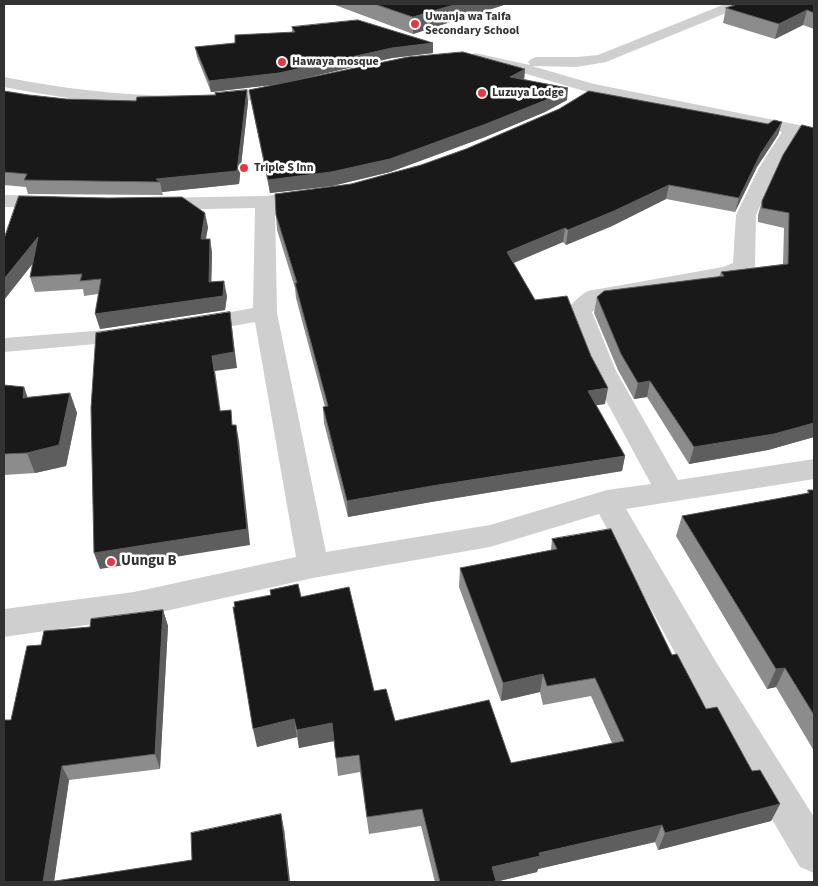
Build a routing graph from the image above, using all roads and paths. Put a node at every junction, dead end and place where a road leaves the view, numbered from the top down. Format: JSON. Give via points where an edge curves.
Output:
{"nodes":[{"id":1,"x":736,"y":4,"type":"edge"},
{"id":2,"x":463,"y":58,"type":"edge"},
{"id":3,"x":481,"y":58,"type":"junction"},
{"id":4,"x":4,"y":82,"type":"edge"},
{"id":5,"x":301,"y":85,"type":"edge"},
{"id":6,"x":591,"y":88,"type":"junction"},
{"id":7,"x":574,"y":104,"type":"edge"},
{"id":8,"x":792,"y":129,"type":"junction"},
{"id":9,"x":814,"y":132,"type":"edge"},
{"id":10,"x":334,"y":193,"type":"edge"},
{"id":11,"x":4,"y":201,"type":"edge"},
{"id":12,"x":265,"y":202,"type":"junction"},
{"id":13,"x":72,"y":203,"type":"edge"},
{"id":14,"x":139,"y":204,"type":"edge"},
{"id":15,"x":266,"y":313,"type":"junction"},
{"id":16,"x":4,"y":345,"type":"edge"},
{"id":17,"x":814,"y":469,"type":"edge"},
{"id":18,"x":670,"y":491,"type":"junction"},
{"id":19,"x":607,"y":501,"type":"junction"},
{"id":20,"x":313,"y":566,"type":"junction"},
{"id":21,"x":4,"y":623,"type":"edge"},
{"id":22,"x":814,"y":853,"type":"edge"}],
"edges":[{"from":1,"to":3,"type":"street","via":[[601,59],[561,63]]},
{"from":2,"to":3,"type":"street"},
{"from":3,"to":6,"type":"street"},
{"from":4,"to":5,"type":"street","via":[[89,95],[163,99],[240,97]]},
{"from":6,"to":7,"type":"street","via":[[581,101]]},
{"from":6,"to":8,"type":"street"},
{"from":8,"to":9,"type":"street"},
{"from":8,"to":18,"type":"street","via":[[768,168],[746,215],[744,266],[729,272],[596,296],[579,310],[603,371]]},
{"from":10,"to":12,"type":"street"},
{"from":11,"to":13,"type":"street"},
{"from":12,"to":14,"type":"street"},
{"from":12,"to":15,"type":"street"},
{"from":15,"to":16,"type":"street","via":[[162,332]]},
{"from":15,"to":20,"type":"street"},
{"from":17,"to":18,"type":"street"},
{"from":18,"to":19,"type":"street"},
{"from":19,"to":20,"type":"street","via":[[490,536]]},
{"from":19,"to":22,"type":"street","via":[[704,673]]},
{"from":20,"to":21,"type":"street","via":[[134,605]]}]}
